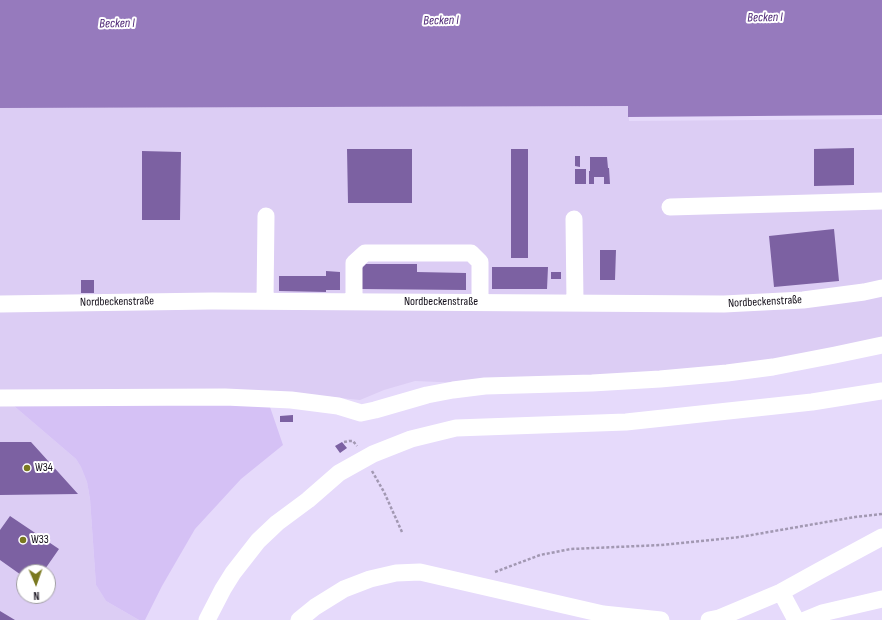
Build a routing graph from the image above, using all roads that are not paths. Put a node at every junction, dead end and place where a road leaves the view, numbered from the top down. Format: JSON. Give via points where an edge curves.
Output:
{"nodes":[{"id":1,"x":882,"y":201,"type":"edge"},
{"id":2,"x":670,"y":207,"type":"dead end"},
{"id":3,"x":266,"y":216,"type":"dead end"},
{"id":4,"x":574,"y":219,"type":"dead end"},
{"id":5,"x":882,"y":288,"type":"edge"},
{"id":6,"x":265,"y":301,"type":"junction"},
{"id":7,"x":354,"y":301,"type":"junction"},
{"id":8,"x":480,"y":302,"type":"junction"},
{"id":9,"x":575,"y":302,"type":"junction"},
{"id":10,"x":0,"y":304,"type":"edge"},
{"id":11,"x":882,"y":346,"type":"edge"},
{"id":12,"x":882,"y":391,"type":"edge"},
{"id":13,"x":0,"y":398,"type":"edge"},
{"id":14,"x":882,"y":537,"type":"edge"},
{"id":15,"x":781,"y":592,"type":"junction"},
{"id":16,"x":882,"y":599,"type":"edge"},
{"id":17,"x":207,"y":620,"type":"edge"},
{"id":18,"x":299,"y":620,"type":"edge"},
{"id":19,"x":661,"y":620,"type":"edge"},
{"id":20,"x":710,"y":620,"type":"edge"},
{"id":21,"x":796,"y":620,"type":"edge"},
{"id":22,"x":805,"y":620,"type":"edge"}],
"edges":[{"from":1,"to":2,"type":"street"},
{"from":3,"to":6,"type":"street"},
{"from":4,"to":9,"type":"street"},
{"from":5,"to":9,"type":"street","name":"Nordbeckenstraße","via":[[803,300],[724,304]]},
{"from":6,"to":7,"type":"street","name":"Nordbeckenstraße"},
{"from":6,"to":10,"type":"street","name":"Nordbeckenstraße"},
{"from":7,"to":8,"type":"street","name":"Nordbeckenstraße"},
{"from":7,"to":8,"type":"street","via":[[354,263],[365,253],[471,253],[480,262]]},
{"from":8,"to":9,"type":"street","name":"Nordbeckenstraße"},
{"from":11,"to":13,"type":"street","via":[[727,373],[592,383],[485,386],[453,390],[361,413],[338,406],[292,400],[226,397]]},
{"from":12,"to":17,"type":"street","via":[[812,402],[626,422],[456,428],[411,439],[373,454],[339,473],[277,523],[242,560]]},
{"from":14,"to":15,"type":"street"},
{"from":15,"to":20,"type":"street"},
{"from":15,"to":21,"type":"street"},
{"from":16,"to":22,"type":"street","via":[[822,612]]},
{"from":18,"to":19,"type":"street","via":[[344,589],[396,573],[420,572],[603,614]]}]}
